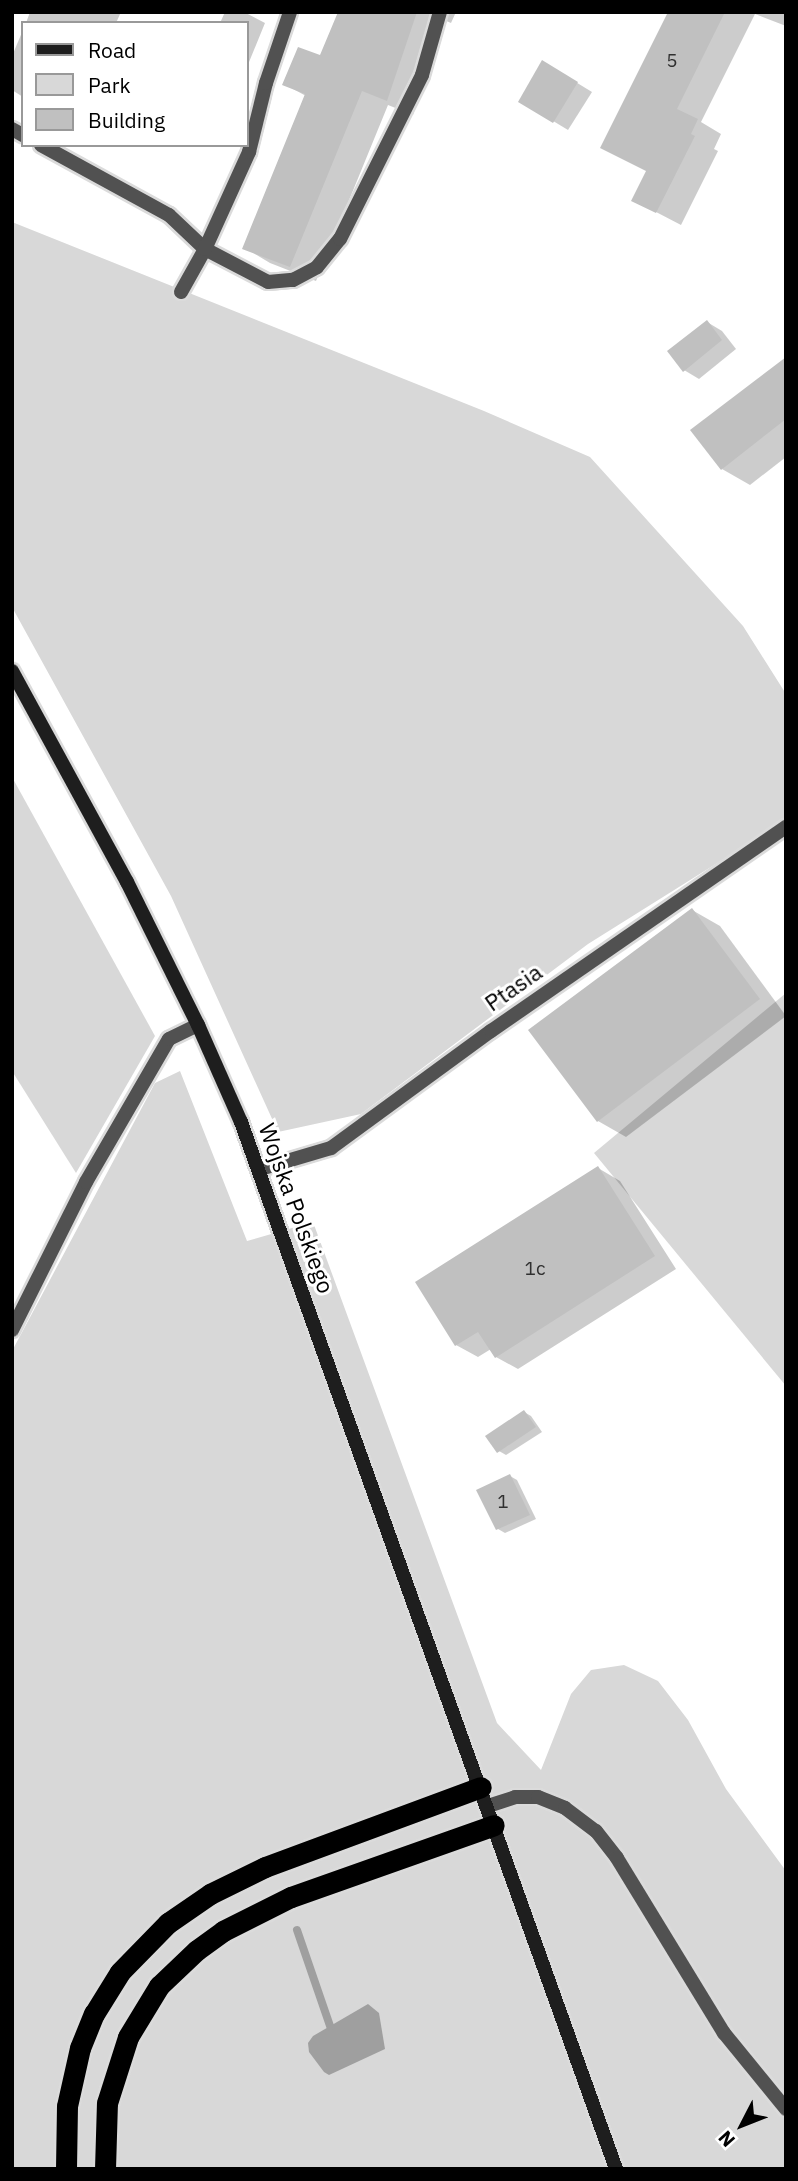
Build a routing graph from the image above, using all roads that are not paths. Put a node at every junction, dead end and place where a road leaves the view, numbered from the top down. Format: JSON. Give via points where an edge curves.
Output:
{"nodes":[{"id":1,"x":290,"y":12,"type":"edge"},
{"id":2,"x":440,"y":12,"type":"edge"},
{"id":3,"x":45,"y":147,"type":"edge"},
{"id":4,"x":205,"y":249,"type":"junction"},
{"id":5,"x":181,"y":292,"type":"dead end"},
{"id":6,"x":12,"y":671,"type":"edge"},
{"id":7,"x":786,"y":827,"type":"edge"},
{"id":8,"x":198,"y":1025,"type":"junction"},
{"id":9,"x":260,"y":1169,"type":"junction"},
{"id":10,"x":12,"y":1329,"type":"edge"},
{"id":11,"x":488,"y":1806,"type":"junction"},
{"id":12,"x":786,"y":2109,"type":"edge"},
{"id":13,"x":66,"y":2169,"type":"edge"},
{"id":14,"x":105,"y":2169,"type":"edge"},
{"id":15,"x":616,"y":2169,"type":"edge"}],
"edges":[{"from":1,"to":4,"type":"street","via":[[249,152]]},
{"from":2,"to":4,"type":"street","via":[[422,75],[380,165],[340,239],[317,267],[293,280],[268,282]]},
{"from":3,"to":4,"type":"street","via":[[169,215]]},
{"from":4,"to":5,"type":"street"},
{"from":6,"to":8,"type":"street","name":"Wojska Polskiego","via":[[127,882]]},
{"from":7,"to":9,"type":"street","name":"Ptasia","via":[[502,1023],[331,1148]]},
{"from":8,"to":9,"type":"street","name":"Wojska Polskiego"},
{"from":8,"to":10,"type":"street","via":[[169,1039],[86,1182]]},
{"from":9,"to":11,"type":"street","name":"Wojska Polskiego"},
{"from":11,"to":12,"type":"street","via":[[515,1797],[538,1797],[565,1808],[596,1831],[723,2033]]},
{"from":11,"to":13,"type":"highway","via":[[265,1867],[211,1894],[168,1923],[120,1972],[85,2036],[67,2106]]},
{"from":11,"to":14,"type":"highway","via":[[291,1897],[197,1950],[147,2002],[123,2048],[107,2103]]},
{"from":11,"to":15,"type":"street","name":"Wojska Polskiego"}]}
